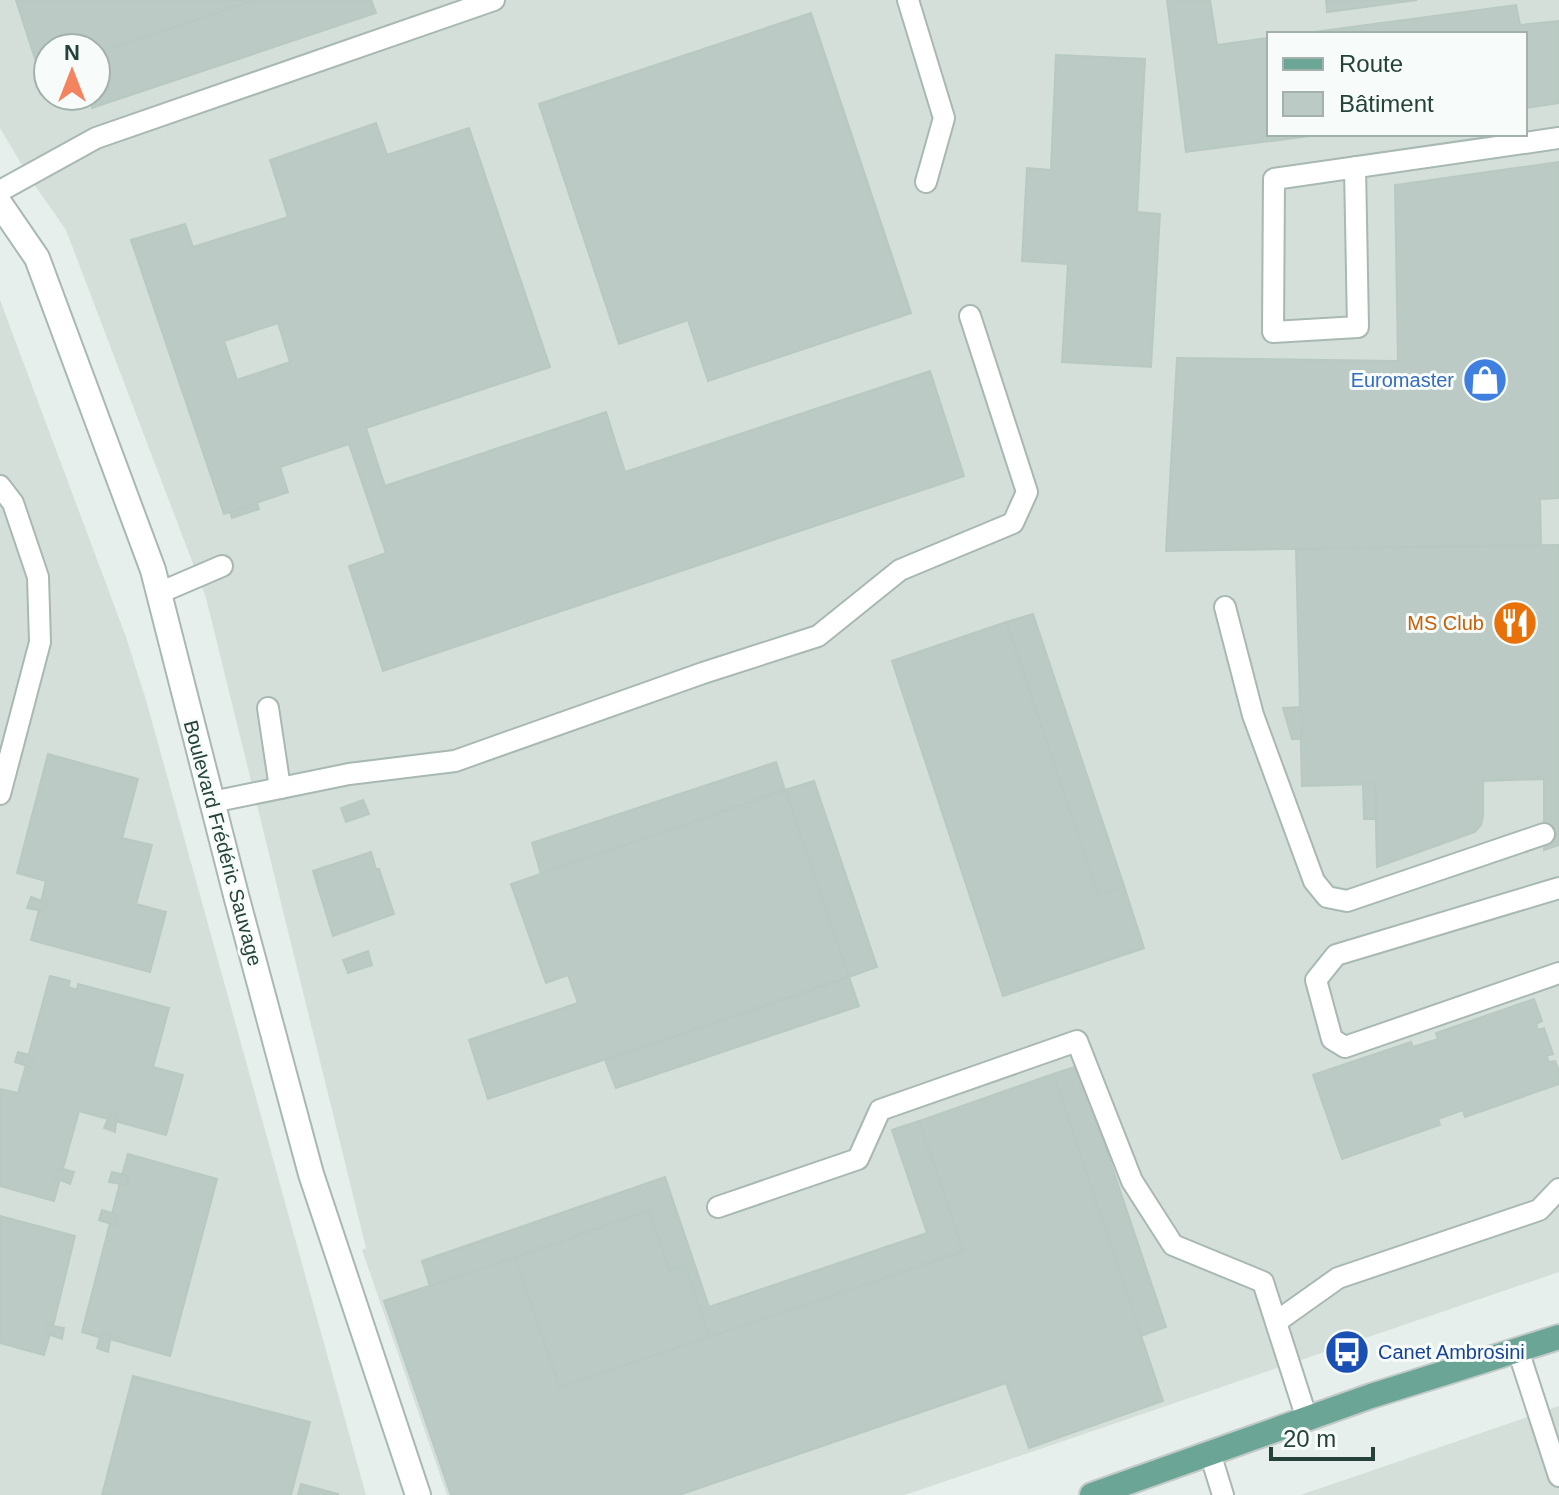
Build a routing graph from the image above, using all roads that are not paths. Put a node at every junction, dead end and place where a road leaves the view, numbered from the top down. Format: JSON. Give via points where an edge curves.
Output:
{"nodes":[{"id":1,"x":494,"y":0,"type":"edge"},
{"id":2,"x":908,"y":0,"type":"edge"},
{"id":3,"x":1559,"y":138,"type":"edge"},
{"id":4,"x":1355,"y":167,"type":"junction"},
{"id":5,"x":926,"y":182,"type":"dead end"},
{"id":6,"x":0,"y":191,"type":"edge"},
{"id":7,"x":0,"y":204,"type":"edge"},
{"id":8,"x":970,"y":316,"type":"dead end"},
{"id":9,"x":0,"y":486,"type":"edge"},
{"id":10,"x":222,"y":566,"type":"dead end"},
{"id":11,"x":159,"y":593,"type":"junction"},
{"id":12,"x":1225,"y":607,"type":"dead end"},
{"id":13,"x":268,"y":708,"type":"dead end"},
{"id":14,"x":280,"y":788,"type":"junction"},
{"id":15,"x":0,"y":794,"type":"edge"},
{"id":16,"x":212,"y":802,"type":"junction"},
{"id":17,"x":1544,"y":834,"type":"dead end"},
{"id":18,"x":1559,"y":888,"type":"edge"},
{"id":19,"x":1559,"y":973,"type":"edge"},
{"id":20,"x":1559,"y":1189,"type":"edge"},
{"id":21,"x":718,"y":1207,"type":"dead end"},
{"id":22,"x":1276,"y":1322,"type":"junction"},
{"id":23,"x":1559,"y":1337,"type":"edge"},
{"id":24,"x":1518,"y":1350,"type":"junction"},
{"id":25,"x":1307,"y":1419,"type":"junction"},
{"id":26,"x":1210,"y":1453,"type":"junction"},
{"id":27,"x":1559,"y":1476,"type":"edge"},
{"id":28,"x":418,"y":1495,"type":"edge"},
{"id":29,"x":1092,"y":1495,"type":"edge"},
{"id":30,"x":1223,"y":1495,"type":"edge"}],
"edges":[{"from":1,"to":6,"type":"lane","via":[[96,138]]},
{"from":2,"to":5,"type":"lane","via":[[944,118]]},
{"from":3,"to":4,"type":"lane"},
{"from":4,"to":4,"type":"lane","via":[[1274,179],[1273,332],[1358,327]]},
{"from":7,"to":11,"type":"street","name":"Boulevard Frédéric Sauvage","via":[[37,258]]},
{"from":8,"to":14,"type":"lane","via":[[1027,492],[1013,523],[900,570],[818,636],[455,761]]},
{"from":9,"to":15,"type":"lane","via":[[13,503],[38,577],[40,642]]},
{"from":10,"to":11,"type":"lane"},
{"from":11,"to":16,"type":"street","name":"Boulevard Frédéric Sauvage"},
{"from":12,"to":17,"type":"lane","via":[[1253,715],[1314,881],[1327,897],[1347,901]]},
{"from":13,"to":14,"type":"lane"},
{"from":14,"to":16,"type":"lane"},
{"from":16,"to":28,"type":"street","name":"Boulevard Frédéric Sauvage","via":[[311,1174]]},
{"from":18,"to":19,"type":"lane","via":[[1336,955],[1316,980],[1332,1039],[1345,1047]]},
{"from":20,"to":22,"type":"lane","via":[[1539,1210],[1338,1278]]},
{"from":21,"to":22,"type":"lane","via":[[858,1159],[880,1110],[1077,1041],[1132,1181],[1173,1245],[1263,1282]]},
{"from":22,"to":25,"type":"lane"},
{"from":23,"to":24,"type":"main road"},
{"from":24,"to":25,"type":"main road"},
{"from":24,"to":27,"type":"lane"},
{"from":25,"to":26,"type":"main road"},
{"from":26,"to":29,"type":"main road"},
{"from":26,"to":30,"type":"lane"}]}
